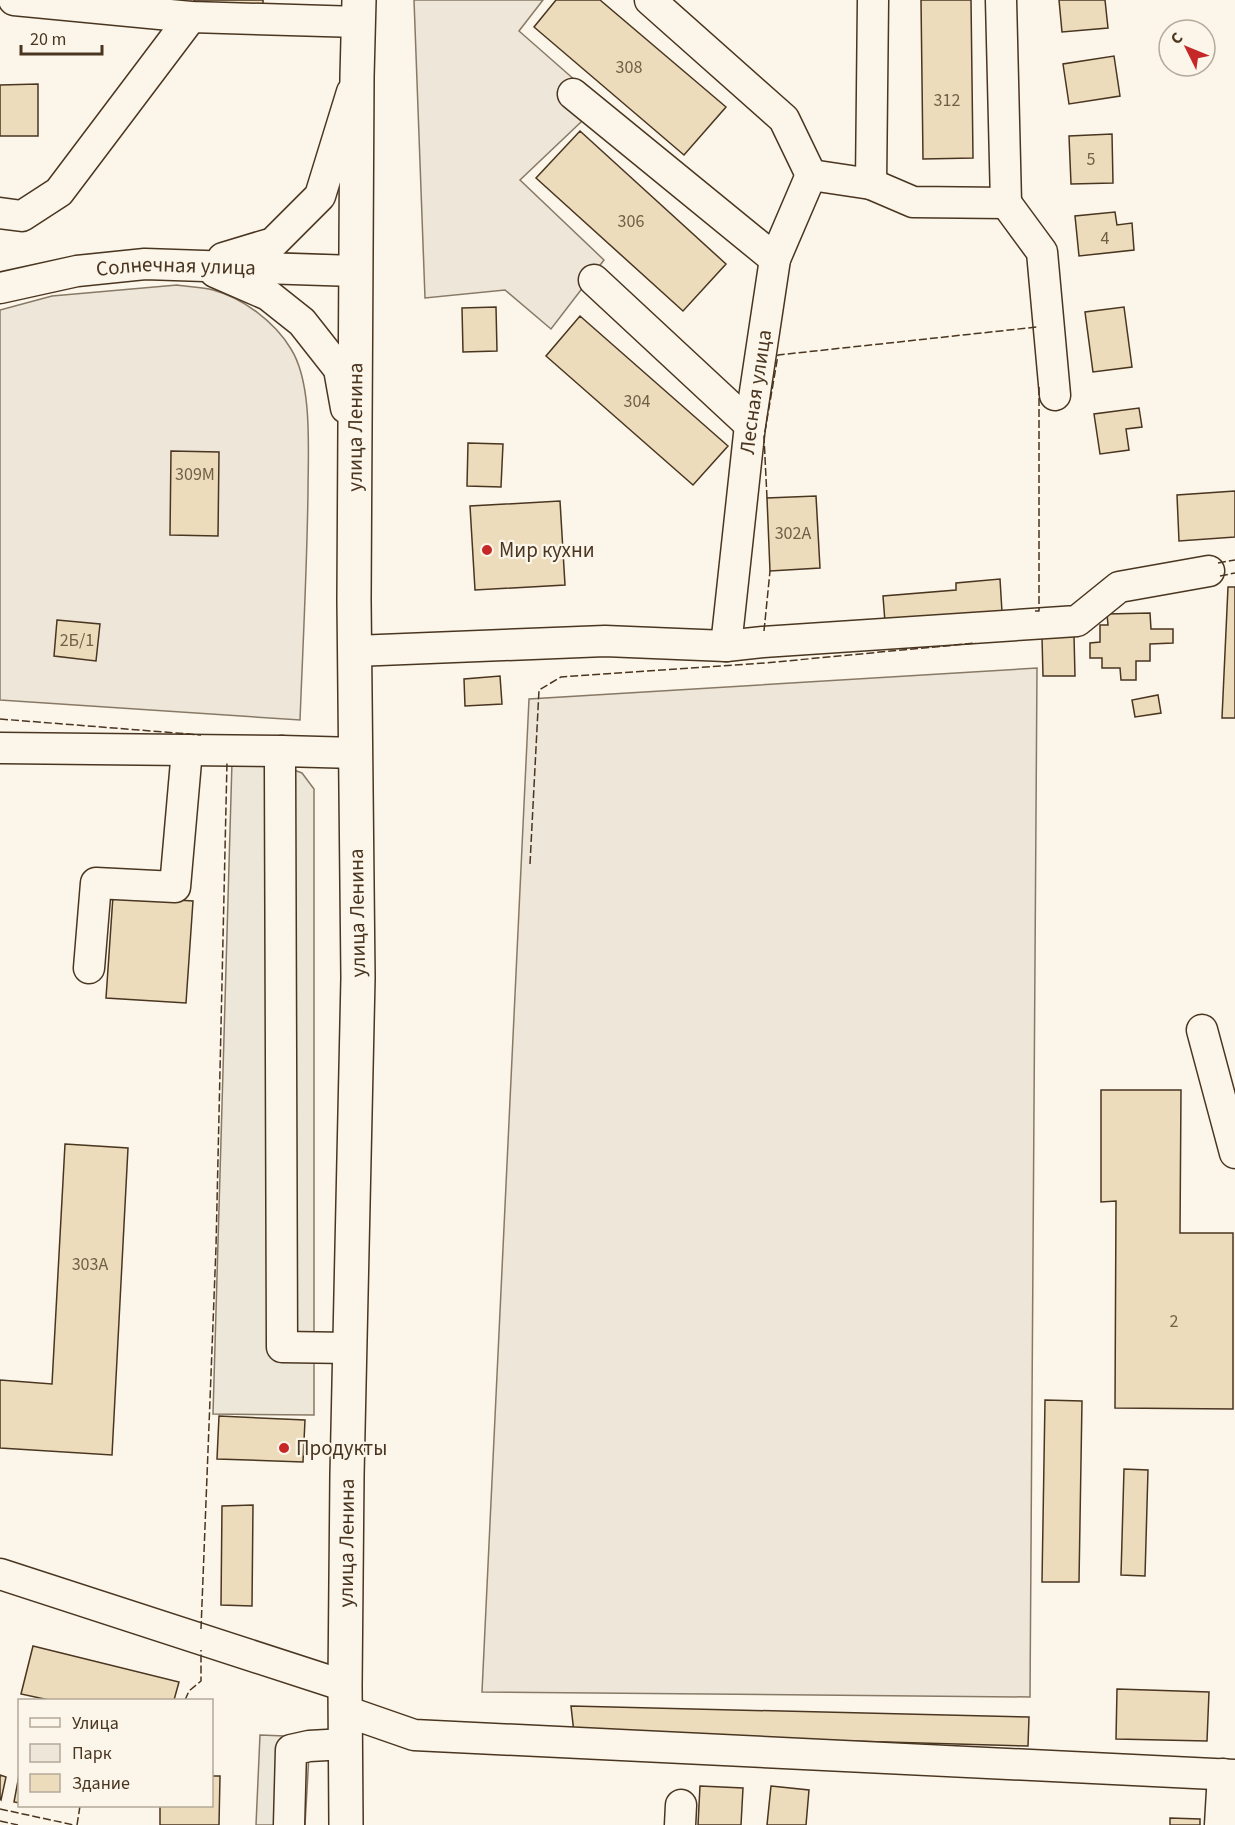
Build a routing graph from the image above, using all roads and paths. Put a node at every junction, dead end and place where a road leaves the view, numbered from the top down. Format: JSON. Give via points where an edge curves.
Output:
{"nodes":[{"id":1,"x":14,"y":0,"type":"edge"},
{"id":2,"x":650,"y":0,"type":"edge"},
{"id":3,"x":873,"y":0,"type":"edge"},
{"id":4,"x":1001,"y":0,"type":"edge"},
{"id":5,"x":359,"y":11,"type":"edge"},
{"id":6,"x":191,"y":17,"type":"junction"},
{"id":7,"x":357,"y":77,"type":"junction"},
{"id":8,"x":573,"y":94,"type":"dead end"},
{"id":9,"x":811,"y":175,"type":"junction"},
{"id":10,"x":870,"y":184,"type":"junction"},
{"id":11,"x":1006,"y":203,"type":"junction"},
{"id":12,"x":0,"y":213,"type":"edge"},
{"id":13,"x":775,"y":259,"type":"junction"},
{"id":14,"x":198,"y":265,"type":"junction"},
{"id":15,"x":355,"y":271,"type":"junction"},
{"id":16,"x":594,"y":280,"type":"dead end"},
{"id":17,"x":0,"y":288,"type":"edge"},
{"id":18,"x":1055,"y":395,"type":"dead end"},
{"id":19,"x":750,"y":425,"type":"junction"},
{"id":20,"x":355,"y":459,"type":"junction"},
{"id":21,"x":1209,"y":571,"type":"dead end"},
{"id":22,"x":726,"y":646,"type":"junction"},
{"id":23,"x":356,"y":651,"type":"junction"},
{"id":24,"x":0,"y":748,"type":"edge"},
{"id":25,"x":187,"y":750,"type":"junction"},
{"id":26,"x":282,"y":751,"type":"junction"},
{"id":27,"x":356,"y":753,"type":"junction"},
{"id":28,"x":89,"y":968,"type":"dead end"},
{"id":29,"x":1202,"y":1030,"type":"dead end"},
{"id":30,"x":1235,"y":1153,"type":"edge"},
{"id":31,"x":350,"y":1348,"type":"junction"},
{"id":32,"x":0,"y":1574,"type":"edge"},
{"id":33,"x":345,"y":1698,"type":"junction"},
{"id":34,"x":345,"y":1744,"type":"junction"},
{"id":35,"x":1229,"y":1775,"type":"edge"},
{"id":36,"x":289,"y":1825,"type":"edge"},
{"id":37,"x":346,"y":1825,"type":"edge"},
{"id":38,"x":1220,"y":1825,"type":"edge"}],
"edges":[{"from":1,"to":6,"type":"street"},
{"from":2,"to":9,"type":"street","via":[[784,119]]},
{"from":3,"to":10,"type":"street"},
{"from":4,"to":11,"type":"street"},
{"from":5,"to":6,"type":"street"},
{"from":5,"to":7,"type":"main road","name":"улица Ленина"},
{"from":6,"to":12,"type":"street","via":[[59,192],[22,216]]},
{"from":7,"to":14,"type":"street","via":[[320,196],[273,243]]},
{"from":7,"to":15,"type":"main road","name":"улица Ленина"},
{"from":8,"to":13,"type":"street"},
{"from":9,"to":10,"type":"street"},
{"from":9,"to":13,"type":"street","name":"Лесная улица"},
{"from":10,"to":11,"type":"street","via":[[913,202]]},
{"from":11,"to":18,"type":"street","via":[[1042,252]]},
{"from":13,"to":19,"type":"street","name":"Лесная улица"},
{"from":14,"to":15,"type":"street","name":"Солнечная улица"},
{"from":14,"to":17,"type":"street","name":"Солнечная улица","via":[[145,264],[77,271]]},
{"from":14,"to":20,"type":"street","via":[[268,295],[302,322],[339,369]]},
{"from":15,"to":20,"type":"main road","name":"улица Ленина"},
{"from":16,"to":19,"type":"street"},
{"from":19,"to":22,"type":"street","name":"Лесная улица"},
{"from":20,"to":23,"type":"main road","name":"улица Ленина"},
{"from":21,"to":22,"type":"street","via":[[1119,587],[1077,621]]},
{"from":22,"to":23,"type":"street","via":[[605,641]]},
{"from":23,"to":27,"type":"main road","name":"улица Ленина"},
{"from":24,"to":25,"type":"street"},
{"from":25,"to":26,"type":"street"},
{"from":25,"to":28,"type":"street","via":[[175,886],[96,883]]},
{"from":26,"to":27,"type":"street"},
{"from":26,"to":31,"type":"street","via":[[282,1347]]},
{"from":27,"to":31,"type":"main road","name":"улица Ленина","via":[[358,978]]},
{"from":29,"to":30,"type":"street"},
{"from":31,"to":33,"type":"main road","name":"улица Ленина"},
{"from":32,"to":33,"type":"street"},
{"from":33,"to":34,"type":"main road","name":"улица Ленина"},
{"from":33,"to":35,"type":"street","via":[[414,1735]]},
{"from":34,"to":36,"type":"street","via":[[291,1750]]},
{"from":34,"to":37,"type":"main road","name":"улица Ленина"},
{"from":35,"to":38,"type":"street"}]}
